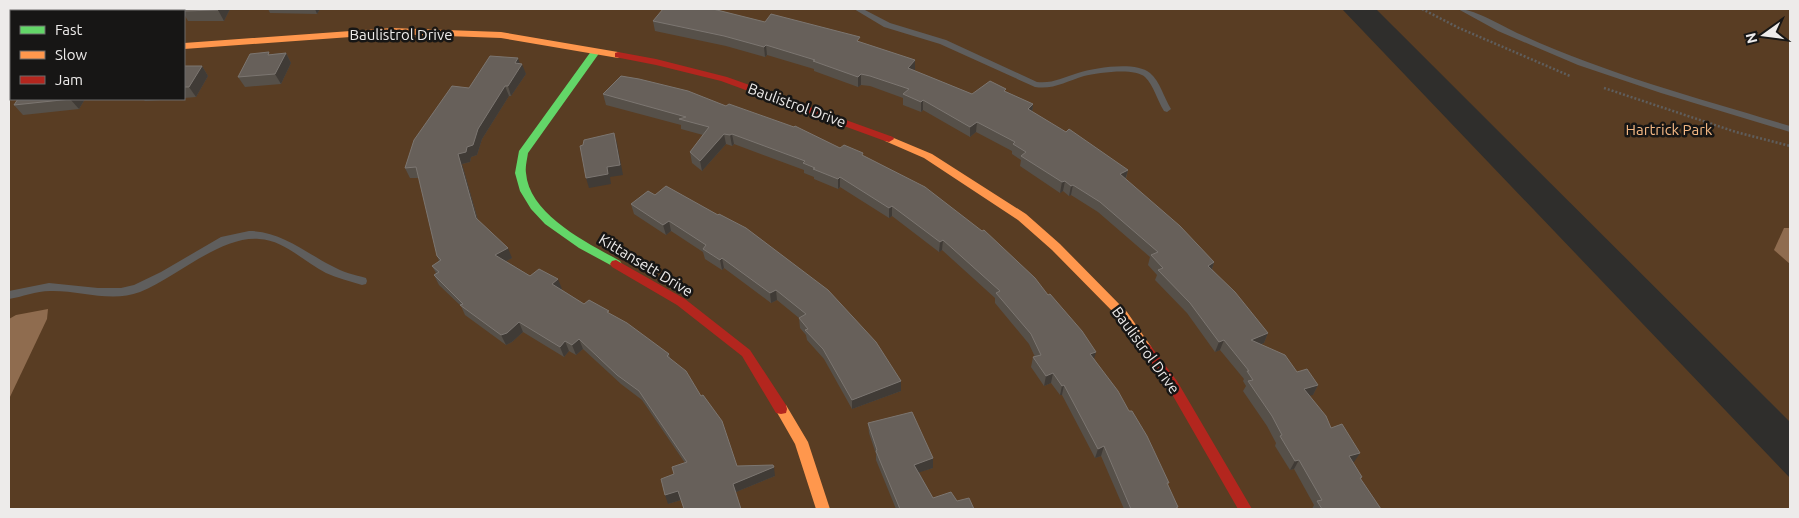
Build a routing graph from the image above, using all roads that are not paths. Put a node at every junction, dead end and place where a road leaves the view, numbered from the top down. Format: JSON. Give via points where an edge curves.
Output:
{"nodes":[{"id":1,"x":858,"y":9,"type":"edge"},
{"id":2,"x":1462,"y":9,"type":"edge"},
{"id":3,"x":185,"y":46,"type":"edge"},
{"id":4,"x":595,"y":52,"type":"junction"},
{"id":5,"x":1167,"y":109,"type":"dead end"},
{"id":6,"x":1790,"y":129,"type":"edge"},
{"id":7,"x":362,"y":281,"type":"dead end"},
{"id":8,"x":9,"y":295,"type":"edge"},
{"id":9,"x":823,"y":509,"type":"edge"},
{"id":10,"x":1245,"y":509,"type":"edge"}],
"edges":[{"from":1,"to":5,"type":"lane","via":[[887,26],[943,42],[1046,87],[1086,74],[1135,69],[1151,79]]},
{"from":2,"to":6,"type":"lane","via":[[1497,29],[1582,64]]},
{"from":3,"to":4,"type":"street","name":"Baulistrol Drive","via":[[392,31],[501,35]]},
{"from":4,"to":9,"type":"street","name":"Kittansett Drive","via":[[524,153],[520,178],[525,191],[554,227],[681,302],[746,353],[801,442]]},
{"from":4,"to":10,"type":"street","name":"Baulistrol Drive","via":[[656,62],[724,79],[876,133],[928,156],[1022,217],[1056,246],[1123,315],[1173,385]]},
{"from":7,"to":8,"type":"lane","via":[[330,270],[282,241],[250,235],[224,240],[165,276],[121,292],[49,287]]}]}
